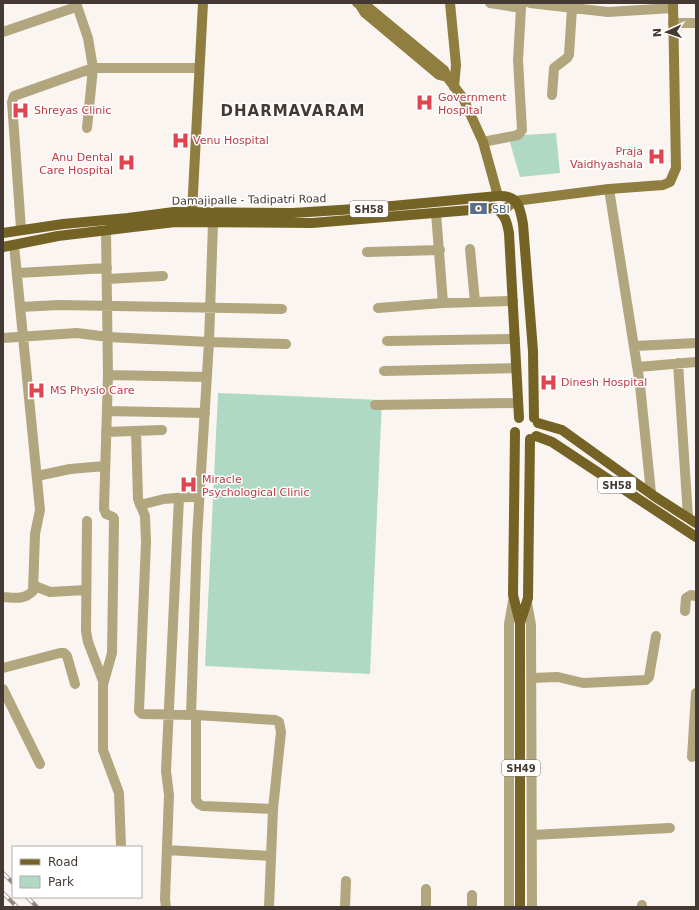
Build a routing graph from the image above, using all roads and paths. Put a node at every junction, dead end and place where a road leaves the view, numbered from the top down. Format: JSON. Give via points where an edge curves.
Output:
{"nodes":[{"id":1,"x":203,"y":3,"type":"edge"},
{"id":2,"x":450,"y":3,"type":"edge"},
{"id":3,"x":490,"y":3,"type":"edge"},
{"id":4,"x":530,"y":3,"type":"edge"},
{"id":5,"x":358,"y":4,"type":"edge"},
{"id":6,"x":76,"y":5,"type":"edge"},
{"id":7,"x":522,"y":5,"type":"edge"},
{"id":8,"x":673,"y":5,"type":"edge"},
{"id":9,"x":572,"y":8,"type":"junction"},
{"id":10,"x":696,"y":22,"type":"edge"},
{"id":11,"x":673,"y":23,"type":"junction"},
{"id":12,"x":3,"y":32,"type":"edge"},
{"id":13,"x":93,"y":68,"type":"junction"},
{"id":14,"x":200,"y":68,"type":"junction"},
{"id":15,"x":454,"y":88,"type":"junction"},
{"id":16,"x":552,"y":95,"type":"dead end"},
{"id":17,"x":87,"y":128,"type":"dead end"},
{"id":18,"x":483,"y":142,"type":"junction"},
{"id":19,"x":609,"y":189,"type":"junction"},
{"id":20,"x":498,"y":196,"type":"junction"},
{"id":21,"x":515,"y":201,"type":"junction"},
{"id":22,"x":498,"y":210,"type":"junction"},
{"id":23,"x":192,"y":212,"type":"junction"},
{"id":24,"x":436,"y":213,"type":"junction"},
{"id":25,"x":213,"y":223,"type":"junction"},
{"id":26,"x":21,"y":229,"type":"junction"},
{"id":27,"x":106,"y":231,"type":"junction"},
{"id":28,"x":3,"y":233,"type":"edge"},
{"id":29,"x":14,"y":244,"type":"junction"},
{"id":30,"x":3,"y":247,"type":"edge"},
{"id":31,"x":470,"y":249,"type":"dead end"},
{"id":32,"x":440,"y":250,"type":"junction"},
{"id":33,"x":367,"y":252,"type":"dead end"},
{"id":34,"x":107,"y":268,"type":"junction"},
{"id":35,"x":18,"y":273,"type":"junction"},
{"id":36,"x":163,"y":276,"type":"dead end"},
{"id":37,"x":107,"y":279,"type":"junction"},
{"id":38,"x":513,"y":301,"type":"junction"},
{"id":39,"x":475,"y":302,"type":"junction"},
{"id":40,"x":443,"y":303,"type":"junction"},
{"id":41,"x":20,"y":307,"type":"junction"},
{"id":42,"x":108,"y":307,"type":"junction"},
{"id":43,"x":210,"y":308,"type":"junction"},
{"id":44,"x":378,"y":308,"type":"dead end"},
{"id":45,"x":282,"y":309,"type":"dead end"},
{"id":46,"x":23,"y":336,"type":"junction"},
{"id":47,"x":108,"y":337,"type":"junction"},
{"id":48,"x":3,"y":338,"type":"edge"},
{"id":49,"x":515,"y":339,"type":"junction"},
{"id":50,"x":387,"y":341,"type":"dead end"},
{"id":51,"x":209,"y":342,"type":"junction"},
{"id":52,"x":286,"y":344,"type":"dead end"},
{"id":53,"x":696,"y":344,"type":"edge"},
{"id":54,"x":635,"y":346,"type":"junction"},
{"id":55,"x":696,"y":362,"type":"edge"},
{"id":56,"x":678,"y":363,"type":"junction"},
{"id":57,"x":638,"y":367,"type":"junction"},
{"id":58,"x":516,"y":368,"type":"junction"},
{"id":59,"x":384,"y":371,"type":"dead end"},
{"id":60,"x":108,"y":375,"type":"junction"},
{"id":61,"x":207,"y":377,"type":"junction"},
{"id":62,"x":518,"y":403,"type":"junction"},
{"id":63,"x":375,"y":405,"type":"dead end"},
{"id":64,"x":107,"y":411,"type":"junction"},
{"id":65,"x":205,"y":413,"type":"junction"},
{"id":66,"x":519,"y":418,"type":"junction"},
{"id":67,"x":536,"y":420,"type":"junction"},
{"id":68,"x":162,"y":430,"type":"dead end"},
{"id":69,"x":136,"y":431,"type":"junction"},
{"id":70,"x":106,"y":432,"type":"junction"},
{"id":71,"x":515,"y":432,"type":"junction"},
{"id":72,"x":533,"y":437,"type":"junction"},
{"id":73,"x":105,"y":466,"type":"junction"},
{"id":74,"x":37,"y":476,"type":"junction"},
{"id":75,"x":647,"y":491,"type":"junction"},
{"id":76,"x":200,"y":496,"type":"junction"},
{"id":77,"x":179,"y":498,"type":"junction"},
{"id":78,"x":638,"y":499,"type":"junction"},
{"id":79,"x":140,"y":505,"type":"junction"},
{"id":80,"x":692,"y":520,"type":"edge"},
{"id":81,"x":87,"y":521,"type":"dead end"},
{"id":82,"x":696,"y":537,"type":"edge"},
{"id":83,"x":34,"y":586,"type":"junction"},
{"id":84,"x":86,"y":590,"type":"junction"},
{"id":85,"x":696,"y":596,"type":"edge"},
{"id":86,"x":3,"y":597,"type":"edge"},
{"id":87,"x":513,"y":601,"type":"junction"},
{"id":88,"x":527,"y":604,"type":"junction"},
{"id":89,"x":685,"y":610,"type":"dead end"},
{"id":90,"x":520,"y":626,"type":"junction"},
{"id":91,"x":656,"y":636,"type":"dead end"},
{"id":92,"x":3,"y":668,"type":"edge"},
{"id":93,"x":531,"y":678,"type":"junction"},
{"id":94,"x":104,"y":681,"type":"junction"},
{"id":95,"x":75,"y":684,"type":"dead end"},
{"id":96,"x":3,"y":689,"type":"edge"},
{"id":97,"x":696,"y":693,"type":"edge"},
{"id":98,"x":170,"y":715,"type":"junction"},
{"id":99,"x":194,"y":715,"type":"junction"},
{"id":100,"x":695,"y":725,"type":"edge"},
{"id":101,"x":692,"y":757,"type":"dead end"},
{"id":102,"x":40,"y":764,"type":"dead end"},
{"id":103,"x":273,"y":809,"type":"junction"},
{"id":104,"x":670,"y":828,"type":"dead end"},
{"id":105,"x":532,"y":835,"type":"junction"},
{"id":106,"x":121,"y":846,"type":"edge"},
{"id":107,"x":167,"y":850,"type":"junction"},
{"id":108,"x":271,"y":856,"type":"junction"},
{"id":109,"x":346,"y":881,"type":"dead end"},
{"id":110,"x":426,"y":889,"type":"dead end"},
{"id":111,"x":472,"y":895,"type":"dead end"},
{"id":112,"x":166,"y":907,"type":"edge"},
{"id":113,"x":269,"y":907,"type":"edge"},
{"id":114,"x":345,"y":907,"type":"edge"},
{"id":115,"x":426,"y":907,"type":"edge"},
{"id":116,"x":472,"y":907,"type":"edge"},
{"id":117,"x":509,"y":907,"type":"edge"},
{"id":118,"x":520,"y":907,"type":"edge"},
{"id":119,"x":532,"y":907,"type":"edge"}],
"edges":[{"from":1,"to":14,"type":"main road"},
{"from":2,"to":15,"type":"main road","via":[[456,65]]},
{"from":3,"to":7,"type":"street"},
{"from":4,"to":9,"type":"street"},
{"from":5,"to":15,"type":"main road","via":[[365,13],[438,75],[447,78]]},
{"from":6,"to":12,"type":"street"},
{"from":6,"to":13,"type":"street","via":[[88,38]]},
{"from":7,"to":18,"type":"street","via":[[518,60],[522,130],[518,135]]},
{"from":8,"to":9,"type":"street","via":[[608,12]]},
{"from":8,"to":11,"type":"main road"},
{"from":9,"to":16,"type":"street","via":[[569,55],[554,68]]},
{"from":10,"to":11,"type":"street"},
{"from":11,"to":19,"type":"main road","via":[[676,168],[670,182],[663,185]]},
{"from":13,"to":14,"type":"street"},
{"from":13,"to":17,"type":"street"},
{"from":13,"to":26,"type":"street","via":[[14,96],[12,102]]},
{"from":14,"to":23,"type":"main road"},
{"from":15,"to":18,"type":"main road","via":[[462,98]]},
{"from":18,"to":20,"type":"main road"},
{"from":19,"to":21,"type":"main road"},
{"from":19,"to":54,"type":"street"},
{"from":20,"to":21,"type":"main road","name":"Damajipalle - Tadipatri Road","number":"SH58","via":[[510,196]]},
{"from":20,"to":22,"type":"street"},
{"from":20,"to":23,"type":"main road","name":"Damajipalle - Tadipatri Road","number":"SH58","via":[[293,213]]},
{"from":21,"to":22,"type":"main road"},
{"from":21,"to":67,"type":"main road","via":[[523,224]]},
{"from":22,"to":24,"type":"main road","name":"Damajipalle - Tadipatri Road","number":"SH58"},
{"from":22,"to":38,"type":"main road","via":[[506,220],[509,233]]},
{"from":23,"to":26,"type":"main road","name":"Damajipalle - Tadipatri Road","number":"SH58"},
{"from":24,"to":25,"type":"main road","name":"Damajipalle - Tadipatri Road","number":"SH58","via":[[312,223]]},
{"from":24,"to":32,"type":"street"},
{"from":25,"to":27,"type":"main road","name":"Damajipalle - Tadipatri Road","number":"SH58","via":[[175,222]]},
{"from":25,"to":43,"type":"street"},
{"from":26,"to":28,"type":"main road","name":"Damajipalle - Tadipatri Road","number":"SH58"},
{"from":27,"to":29,"type":"main road","name":"Damajipalle - Tadipatri Road","number":"SH58"},
{"from":27,"to":34,"type":"street"},
{"from":29,"to":30,"type":"main road","name":"Damajipalle - Tadipatri Road","number":"SH58"},
{"from":29,"to":35,"type":"street"},
{"from":31,"to":39,"type":"street"},
{"from":32,"to":33,"type":"street"},
{"from":32,"to":40,"type":"street"},
{"from":34,"to":35,"type":"street"},
{"from":34,"to":37,"type":"street"},
{"from":35,"to":41,"type":"street"},
{"from":36,"to":37,"type":"street"},
{"from":37,"to":42,"type":"street"},
{"from":38,"to":39,"type":"street"},
{"from":38,"to":49,"type":"main road"},
{"from":39,"to":40,"type":"street"},
{"from":40,"to":44,"type":"street"},
{"from":41,"to":42,"type":"street"},
{"from":41,"to":46,"type":"street"},
{"from":42,"to":43,"type":"street"},
{"from":42,"to":47,"type":"street"},
{"from":43,"to":45,"type":"street"},
{"from":43,"to":51,"type":"street"},
{"from":46,"to":47,"type":"street","via":[[65,333]]},
{"from":46,"to":48,"type":"street"},
{"from":46,"to":74,"type":"street"},
{"from":47,"to":51,"type":"street"},
{"from":47,"to":60,"type":"street"},
{"from":49,"to":50,"type":"street"},
{"from":49,"to":58,"type":"main road"},
{"from":51,"to":52,"type":"street"},
{"from":51,"to":61,"type":"street"},
{"from":53,"to":54,"type":"street"},
{"from":54,"to":57,"type":"street"},
{"from":55,"to":56,"type":"street"},
{"from":56,"to":57,"type":"street"},
{"from":56,"to":80,"type":"street"},
{"from":57,"to":75,"type":"street"},
{"from":58,"to":59,"type":"street"},
{"from":58,"to":62,"type":"main road"},
{"from":60,"to":61,"type":"street"},
{"from":60,"to":64,"type":"street"},
{"from":61,"to":65,"type":"street"},
{"from":62,"to":63,"type":"street"},
{"from":62,"to":66,"type":"main road"},
{"from":64,"to":65,"type":"street"},
{"from":64,"to":70,"type":"street"},
{"from":65,"to":76,"type":"street"},
{"from":66,"to":67,"type":"main road","number":"SH58","via":[[525,415]]},
{"from":66,"to":71,"type":"main road","via":[[515,424]]},
{"from":67,"to":72,"type":"main road","via":[[539,429]]},
{"from":67,"to":75,"type":"main road","number":"SH58","via":[[562,430]]},
{"from":68,"to":69,"type":"street"},
{"from":69,"to":70,"type":"street"},
{"from":69,"to":79,"type":"street"},
{"from":70,"to":73,"type":"street"},
{"from":71,"to":72,"type":"main road","number":"SH58","via":[[520,437]]},
{"from":71,"to":87,"type":"main road","number":"SH49"},
{"from":72,"to":78,"type":"main road","number":"SH58","via":[[552,442]]},
{"from":72,"to":88,"type":"main road","number":"SH49"},
{"from":73,"to":74,"type":"street","via":[[70,469]]},
{"from":73,"to":94,"type":"street","via":[[104,512],[114,519],[112,653]]},
{"from":74,"to":83,"type":"street","via":[[40,510],[35,534]]},
{"from":75,"to":78,"type":"main road"},
{"from":75,"to":80,"type":"main road","number":"SH58"},
{"from":76,"to":77,"type":"street"},
{"from":76,"to":99,"type":"street"},
{"from":77,"to":79,"type":"street"},
{"from":77,"to":98,"type":"street"},
{"from":78,"to":82,"type":"main road","number":"SH58"},
{"from":79,"to":98,"type":"street","via":[[145,516],[146,542],[139,710],[142,714]]},
{"from":81,"to":84,"type":"street"},
{"from":83,"to":84,"type":"street","via":[[50,592]]},
{"from":83,"to":86,"type":"street","via":[[34,592],[27,597]]},
{"from":84,"to":94,"type":"street","via":[[86,636]]},
{"from":85,"to":89,"type":"street","via":[[686,598]]},
{"from":87,"to":90,"type":"main road","number":"SH49"},
{"from":87,"to":117,"type":"street","via":[[509,624]]},
{"from":88,"to":90,"type":"main road","number":"SH49"},
{"from":88,"to":93,"type":"street","via":[[531,625]]},
{"from":90,"to":118,"type":"main road","number":"SH49"},
{"from":91,"to":93,"type":"street","via":[[649,677],[646,680],[583,683],[558,677]]},
{"from":92,"to":95,"type":"street","via":[[64,653]]},
{"from":93,"to":105,"type":"street"},
{"from":94,"to":106,"type":"street","via":[[103,750],[119,793]]},
{"from":96,"to":102,"type":"street"},
{"from":97,"to":100,"type":"street"},
{"from":98,"to":99,"type":"street"},
{"from":98,"to":107,"type":"street","via":[[166,771],[169,795]]},
{"from":99,"to":103,"type":"street","via":[[196,800],[199,804]]},
{"from":99,"to":103,"type":"street","via":[[280,722]]},
{"from":100,"to":101,"type":"street"},
{"from":103,"to":108,"type":"street"},
{"from":104,"to":105,"type":"street"},
{"from":105,"to":119,"type":"street"},
{"from":107,"to":108,"type":"street"},
{"from":107,"to":112,"type":"street"},
{"from":108,"to":113,"type":"street"},
{"from":109,"to":114,"type":"street"},
{"from":110,"to":115,"type":"street"},
{"from":111,"to":116,"type":"street"}]}
